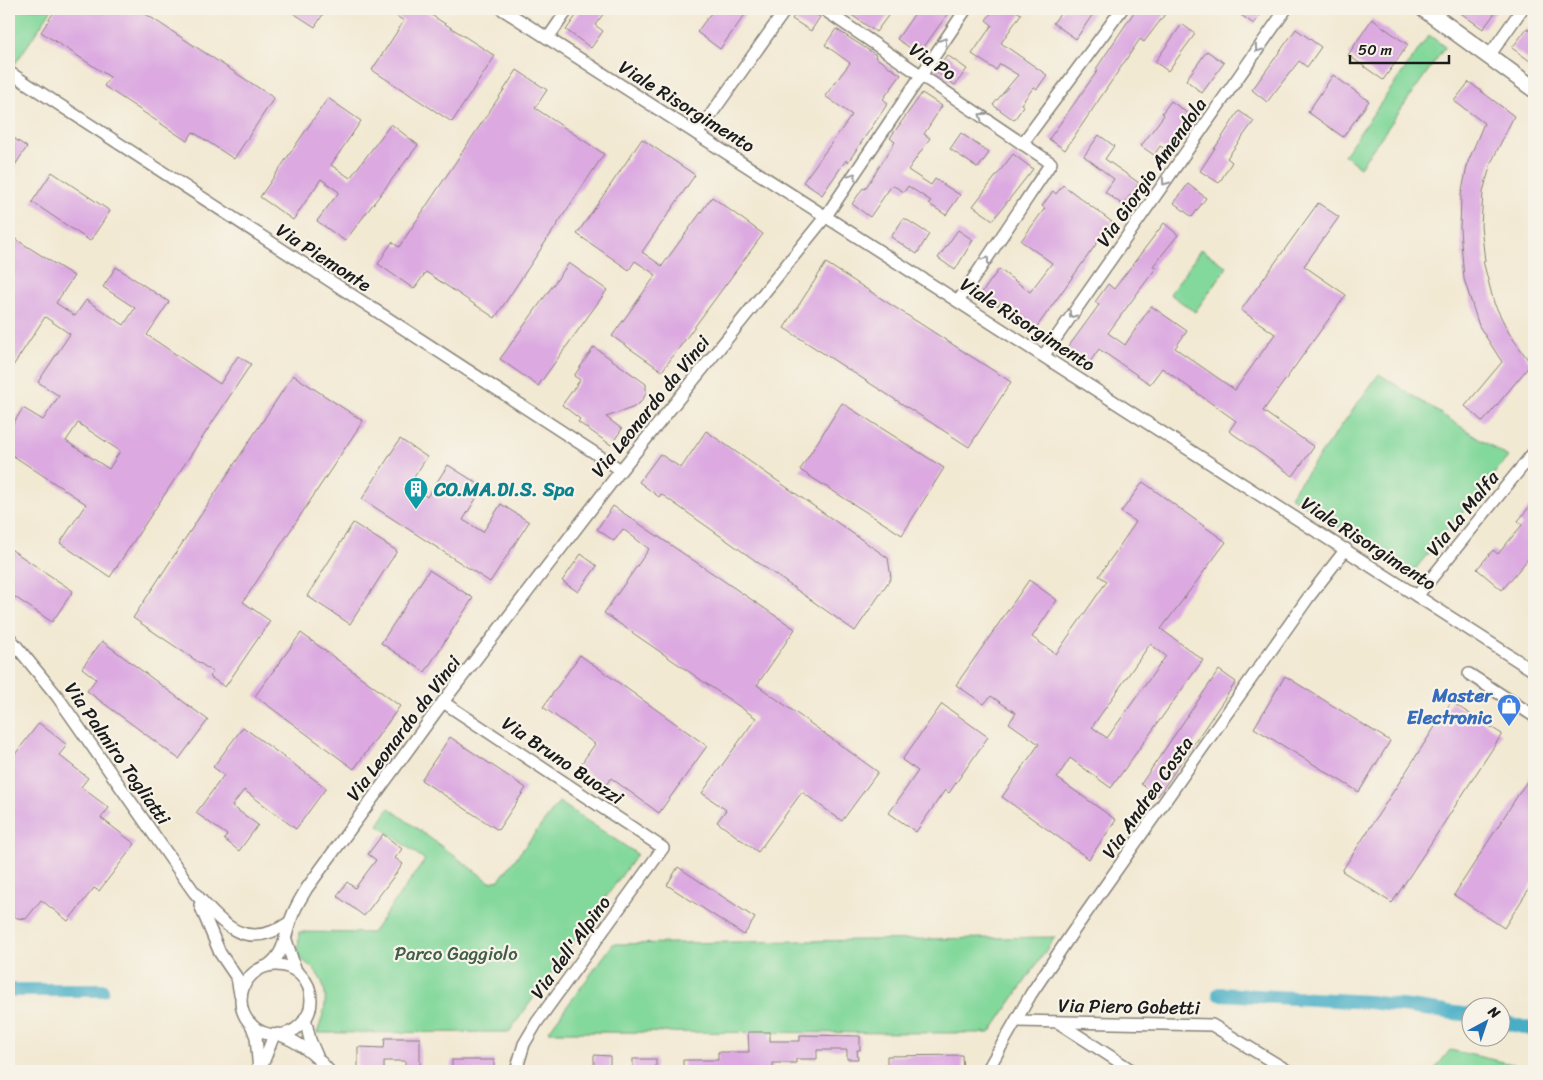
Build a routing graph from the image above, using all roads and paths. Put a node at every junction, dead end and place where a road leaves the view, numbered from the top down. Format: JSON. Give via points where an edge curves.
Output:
{"nodes":[{"id":1,"x":502,"y":9,"type":"edge"},
{"id":2,"x":568,"y":9,"type":"edge"},
{"id":3,"x":786,"y":9,"type":"edge"},
{"id":4,"x":823,"y":9,"type":"edge"},
{"id":5,"x":966,"y":9,"type":"edge"},
{"id":6,"x":1122,"y":9,"type":"edge"},
{"id":7,"x":1286,"y":9,"type":"edge"},
{"id":8,"x":1424,"y":9,"type":"edge"},
{"id":9,"x":1522,"y":9,"type":"edge"},
{"id":10,"x":548,"y":38,"type":"junction"},
{"id":11,"x":1489,"y":56,"type":"junction"},
{"id":12,"x":9,"y":72,"type":"edge"},
{"id":13,"x":922,"y":75,"type":"junction"},
{"id":14,"x":1534,"y":89,"type":"edge"},
{"id":15,"x":697,"y":134,"type":"junction"},
{"id":16,"x":1022,"y":144,"type":"junction"},
{"id":17,"x":826,"y":216,"type":"junction"},
{"id":18,"x":959,"y":300,"type":"junction"},
{"id":19,"x":1044,"y":355,"type":"junction"},
{"id":20,"x":1534,"y":452,"type":"edge"},
{"id":21,"x":621,"y":470,"type":"junction"},
{"id":22,"x":1346,"y":549,"type":"junction"},
{"id":23,"x":1417,"y":596,"type":"junction"},
{"id":24,"x":9,"y":637,"type":"edge"},
{"id":25,"x":1534,"y":671,"type":"edge"},
{"id":26,"x":1469,"y":674,"type":"dead end"},
{"id":27,"x":443,"y":702,"type":"junction"},
{"id":28,"x":1534,"y":716,"type":"edge"},
{"id":29,"x":663,"y":848,"type":"joint"},
{"id":30,"x":194,"y":892,"type":"junction"},
{"id":31,"x":290,"y":922,"type":"junction"},
{"id":32,"x":286,"y":940,"type":"junction"},
{"id":33,"x":229,"y":964,"type":"junction"},
{"id":34,"x":262,"y":968,"type":"junction"},
{"id":35,"x":296,"y":972,"type":"junction"},
{"id":36,"x":241,"y":996,"type":"junction"},
{"id":37,"x":305,"y":1018,"type":"junction"},
{"id":38,"x":1016,"y":1021,"type":"junction"},
{"id":39,"x":1059,"y":1022,"type":"junction"},
{"id":40,"x":251,"y":1024,"type":"junction"},
{"id":41,"x":276,"y":1034,"type":"junction"},
{"id":42,"x":318,"y":1058,"type":"junction"},
{"id":43,"x":259,"y":1071,"type":"edge"},
{"id":44,"x":330,"y":1071,"type":"edge"},
{"id":45,"x":516,"y":1071,"type":"edge"},
{"id":46,"x":987,"y":1071,"type":"edge"},
{"id":47,"x":1133,"y":1071,"type":"edge"},
{"id":48,"x":1288,"y":1071,"type":"edge"}],
"edges":[{"from":1,"to":10,"type":"street","name":"Viale Risorgimento"},
{"from":2,"to":10,"type":"street"},
{"from":3,"to":15,"type":"street"},
{"from":4,"to":13,"type":"street","name":"Via Po"},
{"from":13,"to":5,"type":"street","name":"Via Leonardo da Vinci","one_way":true},
{"from":6,"to":16,"type":"street"},
{"from":7,"to":19,"type":"street","name":"Via Giorgio Amendola","one_way":true},
{"from":8,"to":11,"type":"street"},
{"from":9,"to":11,"type":"street"},
{"from":10,"to":15,"type":"street","name":"Viale Risorgimento"},
{"from":11,"to":14,"type":"street"},
{"from":12,"to":21,"type":"street","name":"Via Piemonte"},
{"from":16,"to":13,"type":"street","name":"Via Po","one_way":true},
{"from":17,"to":13,"type":"street","name":"Via Leonardo da Vinci","one_way":true},
{"from":15,"to":17,"type":"street","name":"Viale Risorgimento"},
{"from":18,"to":16,"type":"street","name":"Via Po","one_way":true,"via":[[1051,164]]},
{"from":17,"to":18,"type":"street","name":"Viale Risorgimento"},
{"from":17,"to":21,"type":"street","name":"Via Leonardo da Vinci"},
{"from":18,"to":19,"type":"street","name":"Viale Risorgimento"},
{"from":19,"to":22,"type":"street","name":"Viale Risorgimento"},
{"from":20,"to":23,"type":"street","name":"Via La Malfa"},
{"from":21,"to":27,"type":"street","name":"Via Leonardo da Vinci"},
{"from":22,"to":23,"type":"street","name":"Viale Risorgimento"},
{"from":22,"to":38,"type":"street","name":"Via Andrea Costa","via":[[1308,598],[1072,934]]},
{"from":23,"to":25,"type":"street","name":"Viale Risorgimento"},
{"from":24,"to":30,"type":"street","name":"Via Palmiro Togliatti","via":[[57,696]]},
{"from":26,"to":28,"type":"street"},
{"from":27,"to":29,"type":"street","name":"Via Bruno Buozzi"},
{"from":27,"to":31,"type":"street","name":"Via Leonardo da Vinci","via":[[307,888],[295,906]]},
{"from":29,"to":45,"type":"street","name":"Via dell'Alpino","via":[[537,1022],[524,1044]]},
{"from":30,"to":31,"type":"street","name":"Via Palmiro Togliatti","via":[[238,933],[251,937],[263,935]]},
{"from":30,"to":33,"type":"street","name":"Via Palmiro Togliatti","via":[[220,953]]},
{"from":31,"to":32,"type":"street","name":"Via Leonardo da Vinci"},
{"from":32,"to":34,"type":"street","name":"Via Leonardo da Vinci","via":[[276,960]]},
{"from":32,"to":35,"type":"street","name":"Via Leonardo da Vinci"},
{"from":33,"to":34,"type":"street"},
{"from":33,"to":36,"type":"street","name":"Via Palmiro Togliatti","via":[[237,978]]},
{"from":34,"to":35,"type":"street","via":[[287,966]]},
{"from":34,"to":36,"type":"street","via":[[244,984]]},
{"from":35,"to":37,"type":"street","via":[[306,981],[310,993]]},
{"from":36,"to":40,"type":"street","via":[[244,1015]]},
{"from":37,"to":41,"type":"street","via":[[293,1030]]},
{"from":37,"to":42,"type":"street"},
{"from":38,"to":39,"type":"street","name":"Via Piero Gobetti"},
{"from":38,"to":46,"type":"street","name":"Via Andrea Costa"},
{"from":39,"to":47,"type":"street"},
{"from":39,"to":48,"type":"street","name":"Via Piero Gobetti","via":[[1212,1025]]},
{"from":40,"to":41,"type":"street","via":[[260,1031]]},
{"from":40,"to":43,"type":"street","via":[[256,1037]]},
{"from":41,"to":42,"type":"street","via":[[300,1044]]},
{"from":41,"to":43,"type":"street"},
{"from":42,"to":44,"type":"street"}]}
